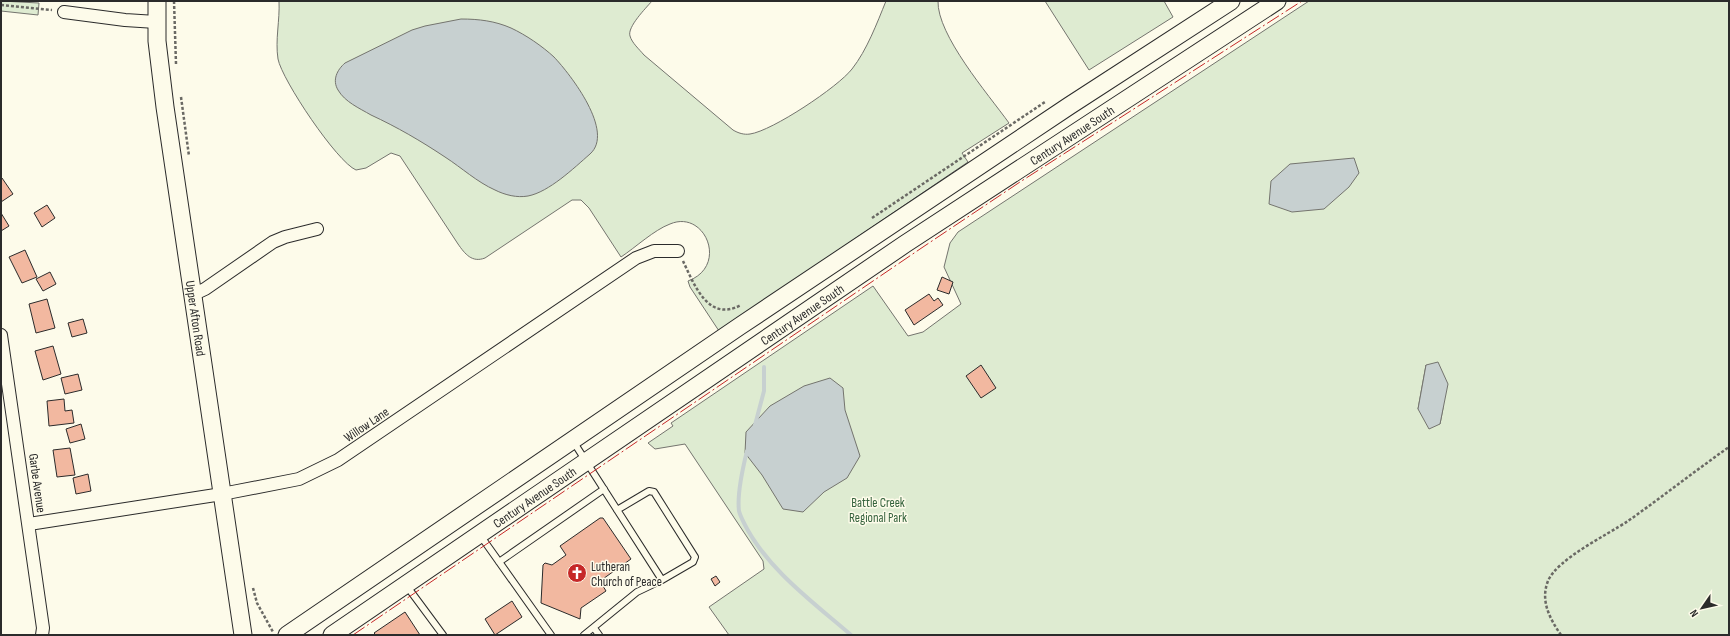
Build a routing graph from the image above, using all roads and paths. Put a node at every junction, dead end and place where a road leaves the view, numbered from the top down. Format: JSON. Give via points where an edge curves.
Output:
{"nodes":[{"id":1,"x":157,"y":1,"type":"edge"},
{"id":2,"x":174,"y":1,"type":"edge"},
{"id":3,"x":1231,"y":1,"type":"edge"},
{"id":4,"x":1277,"y":1,"type":"edge"},
{"id":5,"x":1,"y":5,"type":"edge"},
{"id":6,"x":64,"y":12,"type":"joint"},
{"id":7,"x":156,"y":22,"type":"junction"},
{"id":8,"x":176,"y":65,"type":"dead end"},
{"id":9,"x":180,"y":95,"type":"dead end"},
{"id":10,"x":1047,"y":100,"type":"dead end"},
{"id":11,"x":189,"y":156,"type":"dead end"},
{"id":12,"x":871,"y":219,"type":"dead end"},
{"id":13,"x":317,"y":229,"type":"dead end"},
{"id":14,"x":678,"y":251,"type":"joint"},
{"id":15,"x":192,"y":295,"type":"junction"},
{"id":16,"x":747,"y":302,"type":"dead end"},
{"id":17,"x":1,"y":335,"type":"edge"},
{"id":18,"x":572,"y":441,"type":"junction"},
{"id":19,"x":1729,"y":447,"type":"edge"},
{"id":20,"x":587,"y":462,"type":"junction"},
{"id":21,"x":604,"y":489,"type":"junction"},
{"id":22,"x":222,"y":494,"type":"junction"},
{"id":23,"x":617,"y":510,"type":"junction"},
{"id":24,"x":29,"y":524,"type":"junction"},
{"id":25,"x":480,"y":535,"type":"junction"},
{"id":26,"x":500,"y":562,"type":"junction"},
{"id":27,"x":662,"y":580,"type":"junction"},
{"id":28,"x":252,"y":582,"type":"dead end"},
{"id":29,"x":406,"y":585,"type":"junction"},
{"id":30,"x":594,"y":628,"type":"junction"},
{"id":31,"x":339,"y":633,"type":"edge"},
{"id":32,"x":42,"y":635,"type":"edge"},
{"id":33,"x":243,"y":635,"type":"edge"},
{"id":34,"x":274,"y":635,"type":"edge"},
{"id":35,"x":287,"y":635,"type":"edge"},
{"id":36,"x":443,"y":635,"type":"edge"},
{"id":37,"x":551,"y":635,"type":"edge"},
{"id":38,"x":584,"y":635,"type":"edge"},
{"id":39,"x":599,"y":635,"type":"edge"},
{"id":40,"x":1561,"y":635,"type":"edge"}],
"edges":[{"from":1,"to":7,"type":"main road","name":"Upper Afton Road"},
{"from":2,"to":8,"type":"path"},
{"from":3,"to":18,"type":"main road","name":"Century Avenue South","via":[[885,228]]},
{"from":4,"to":20,"type":"main road","name":"Century Avenue South","via":[[905,244]]},
{"from":5,"to":6,"type":"path"},
{"from":6,"to":7,"type":"street","via":[[118,20]]},
{"from":7,"to":15,"type":"main road","name":"Upper Afton Road","via":[[158,56]]},
{"from":9,"to":11,"type":"path"},
{"from":10,"to":12,"type":"path"},
{"from":13,"to":15,"type":"street","via":[[273,242],[205,289]]},
{"from":14,"to":16,"type":"path","via":[[697,288],[712,306],[732,309]]},
{"from":14,"to":22,"type":"street","name":"Willow Lane","via":[[654,251],[636,258],[338,460],[299,479]]},
{"from":15,"to":22,"type":"main road","name":"Upper Afton Road"},
{"from":17,"to":24,"type":"street","name":"Garbe Avenue"},
{"from":18,"to":20,"type":"lane"},
{"from":18,"to":35,"type":"main road","name":"Century Avenue South"},
{"from":19,"to":40,"type":"path","via":[[1628,521],[1560,565],[1548,580],[1545,594],[1550,618]]},
{"from":20,"to":21,"type":"lane"},
{"from":20,"to":25,"type":"main road","name":"Century Avenue South"},
{"from":21,"to":23,"type":"lane"},
{"from":21,"to":26,"type":"lane"},
{"from":22,"to":24,"type":"street","name":"Willow Lane"},
{"from":22,"to":33,"type":"main road","name":"Upper Afton Road"},
{"from":23,"to":27,"type":"lane"},
{"from":23,"to":27,"type":"lane","via":[[649,490],[654,492],[695,557],[693,562]]},
{"from":24,"to":32,"type":"street","name":"Garbe Avenue","via":[[44,628]]},
{"from":25,"to":26,"type":"lane"},
{"from":25,"to":29,"type":"main road","name":"Century Avenue South"},
{"from":26,"to":37,"type":"lane"},
{"from":27,"to":30,"type":"lane","via":[[637,592]]},
{"from":28,"to":34,"type":"path","via":[[257,603]]},
{"from":29,"to":31,"type":"main road","name":"Century Avenue South"},
{"from":29,"to":36,"type":"lane"},
{"from":30,"to":38,"type":"lane"},
{"from":30,"to":39,"type":"lane"}]}
